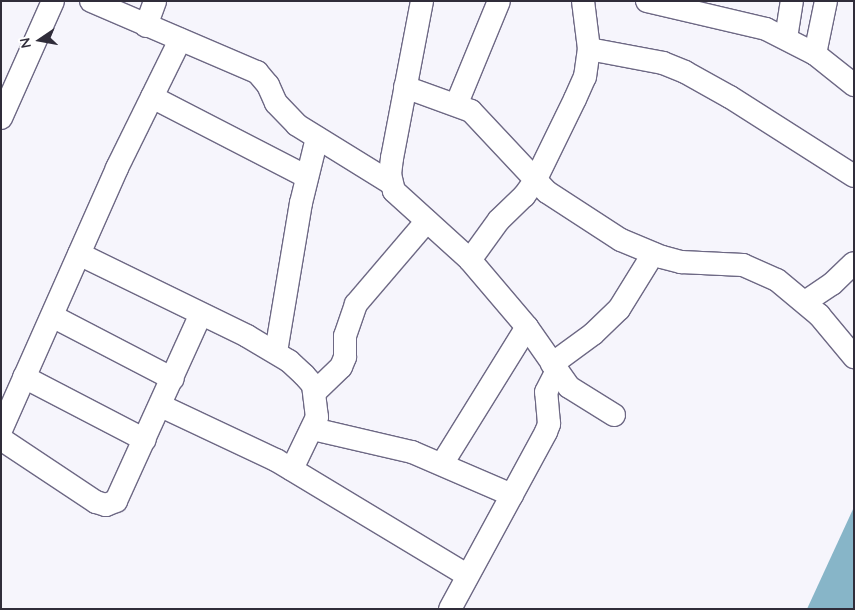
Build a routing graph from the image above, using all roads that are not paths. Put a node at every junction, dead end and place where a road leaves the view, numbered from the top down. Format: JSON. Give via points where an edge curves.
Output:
{"nodes":[{"id":1,"x":53,"y":1,"type":"edge"},
{"id":2,"x":91,"y":1,"type":"edge"},
{"id":3,"x":155,"y":1,"type":"edge"},
{"id":4,"x":498,"y":1,"type":"edge"},
{"id":5,"x":583,"y":1,"type":"edge"},
{"id":6,"x":648,"y":1,"type":"edge"},
{"id":7,"x":792,"y":1,"type":"edge"},
{"id":8,"x":826,"y":1,"type":"edge"},
{"id":9,"x":420,"y":2,"type":"edge"},
{"id":10,"x":146,"y":26,"type":"junction"},
{"id":11,"x":786,"y":38,"type":"junction"},
{"id":12,"x":180,"y":40,"type":"junction"},
{"id":13,"x":589,"y":49,"type":"junction"},
{"id":14,"x":815,"y":54,"type":"junction"},
{"id":15,"x":854,"y":85,"type":"edge"},
{"id":16,"x":405,"y":87,"type":"junction"},
{"id":17,"x":152,"y":97,"type":"junction"},
{"id":18,"x":457,"y":103,"type":"junction"},
{"id":19,"x":1,"y":118,"type":"edge"},
{"id":20,"x":317,"y":138,"type":"junction"},
{"id":21,"x":854,"y":176,"type":"edge"},
{"id":22,"x":307,"y":177,"type":"junction"},
{"id":23,"x":535,"y":180,"type":"junction"},
{"id":24,"x":391,"y":183,"type":"junction"},
{"id":25,"x":427,"y":221,"type":"junction"},
{"id":26,"x":79,"y":254,"type":"junction"},
{"id":27,"x":653,"y":254,"type":"junction"},
{"id":28,"x":470,"y":260,"type":"junction"},
{"id":29,"x":854,"y":263,"type":"edge"},
{"id":30,"x":805,"y":302,"type":"junction"},
{"id":31,"x":201,"y":314,"type":"junction"},
{"id":32,"x":52,"y":316,"type":"junction"},
{"id":33,"x":527,"y":327,"type":"junction"},
{"id":34,"x":276,"y":352,"type":"junction"},
{"id":35,"x":854,"y":357,"type":"edge"},
{"id":36,"x":554,"y":368,"type":"junction"},
{"id":37,"x":24,"y":378,"type":"junction"},
{"id":38,"x":173,"y":379,"type":"junction"},
{"id":39,"x":315,"y":392,"type":"junction"},
{"id":40,"x":161,"y":406,"type":"junction"},
{"id":41,"x":614,"y":415,"type":"dead end"},
{"id":42,"x":313,"y":429,"type":"junction"},
{"id":43,"x":1,"y":430,"type":"edge"},
{"id":44,"x":1,"y":439,"type":"edge"},
{"id":45,"x":145,"y":440,"type":"junction"},
{"id":46,"x":442,"y":464,"type":"junction"},
{"id":47,"x":292,"y":469,"type":"junction"},
{"id":48,"x":512,"y":496,"type":"junction"},
{"id":49,"x":468,"y":575,"type":"junction"},
{"id":50,"x":450,"y":609,"type":"edge"}],
"edges":[{"from":1,"to":19,"type":"street"},
{"from":2,"to":10,"type":"street"},
{"from":3,"to":10,"type":"street"},
{"from":4,"to":18,"type":"street"},
{"from":5,"to":13,"type":"street"},
{"from":6,"to":11,"type":"street","via":[[749,24]]},
{"from":7,"to":11,"type":"street"},
{"from":8,"to":14,"type":"street"},
{"from":9,"to":16,"type":"street"},
{"from":10,"to":12,"type":"street"},
{"from":11,"to":14,"type":"street"},
{"from":12,"to":17,"type":"street"},
{"from":12,"to":20,"type":"street","via":[[257,72],[285,114]]},
{"from":13,"to":21,"type":"street","via":[[663,63],[685,72]]},
{"from":13,"to":23,"type":"street","via":[[585,77]]},
{"from":14,"to":15,"type":"street"},
{"from":16,"to":18,"type":"street"},
{"from":16,"to":24,"type":"street"},
{"from":17,"to":22,"type":"street"},
{"from":17,"to":26,"type":"street"},
{"from":18,"to":23,"type":"street","via":[[487,125]]},
{"from":20,"to":22,"type":"street"},
{"from":20,"to":24,"type":"street"},
{"from":22,"to":34,"type":"street"},
{"from":23,"to":27,"type":"street","via":[[571,210],[621,240]]},
{"from":23,"to":28,"type":"street","via":[[524,196],[499,220]]},
{"from":24,"to":25,"type":"street","via":[[394,191]]},
{"from":25,"to":28,"type":"street"},
{"from":25,"to":39,"type":"street","via":[[356,304],[344,336],[345,358],[336,372]]},
{"from":26,"to":31,"type":"street"},
{"from":26,"to":32,"type":"street"},
{"from":27,"to":30,"type":"street","via":[[681,262],[743,265],[777,280]]},
{"from":27,"to":36,"type":"street","via":[[619,309]]},
{"from":28,"to":33,"type":"street"},
{"from":29,"to":30,"type":"street"},
{"from":30,"to":35,"type":"street"},
{"from":31,"to":34,"type":"street"},
{"from":31,"to":38,"type":"street"},
{"from":32,"to":37,"type":"street"},
{"from":32,"to":38,"type":"street"},
{"from":33,"to":36,"type":"street"},
{"from":33,"to":46,"type":"street"},
{"from":34,"to":39,"type":"street","via":[[304,375]]},
{"from":36,"to":41,"type":"street","via":[[569,387]]},
{"from":36,"to":48,"type":"street","via":[[546,392],[549,415],[546,432]]},
{"from":37,"to":43,"type":"street"},
{"from":37,"to":45,"type":"street"},
{"from":38,"to":40,"type":"street"},
{"from":39,"to":42,"type":"street"},
{"from":40,"to":45,"type":"street"},
{"from":40,"to":47,"type":"street"},
{"from":42,"to":46,"type":"street","via":[[403,449]]},
{"from":42,"to":47,"type":"street"},
{"from":44,"to":45,"type":"street","via":[[96,502],[106,505],[116,501],[122,492]]},
{"from":46,"to":48,"type":"street"},
{"from":47,"to":49,"type":"street"},
{"from":48,"to":49,"type":"street"},
{"from":49,"to":50,"type":"street"}]}
